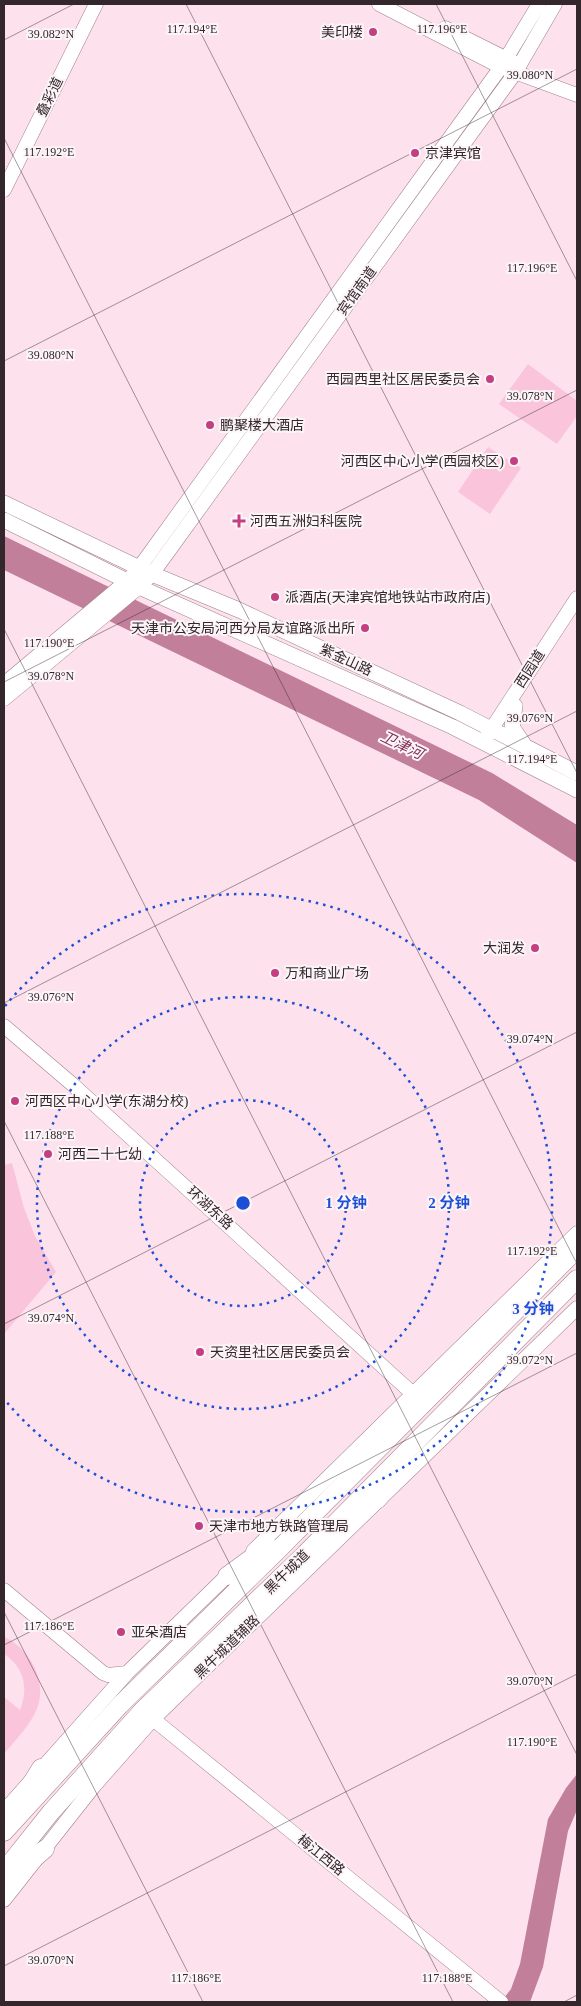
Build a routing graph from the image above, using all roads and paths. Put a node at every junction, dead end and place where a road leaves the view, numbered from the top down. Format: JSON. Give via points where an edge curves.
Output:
{"nodes":[{"id":1,"x":96,"y":4,"type":"edge"},
{"id":2,"x":379,"y":4,"type":"edge"},
{"id":3,"x":398,"y":4,"type":"edge"},
{"id":4,"x":539,"y":4,"type":"edge"},
{"id":5,"x":555,"y":4,"type":"edge"},
{"id":6,"x":511,"y":66,"type":"junction"},
{"id":7,"x":577,"y":86,"type":"edge"},
{"id":8,"x":577,"y":95,"type":"edge"},
{"id":9,"x":4,"y":190,"type":"edge"},
{"id":10,"x":4,"y":503,"type":"edge"},
{"id":11,"x":4,"y":520,"type":"edge"},
{"id":12,"x":145,"y":571,"type":"junction"},
{"id":13,"x":134,"y":583,"type":"junction"},
{"id":14,"x":577,"y":598,"type":"edge"},
{"id":15,"x":577,"y":611,"type":"edge"},
{"id":16,"x":89,"y":621,"type":"junction"},
{"id":17,"x":4,"y":684,"type":"edge"},
{"id":18,"x":4,"y":699,"type":"edge"},
{"id":19,"x":511,"y":705,"type":"junction"},
{"id":20,"x":495,"y":735,"type":"junction"},
{"id":21,"x":527,"y":755,"type":"junction"},
{"id":22,"x":577,"y":774,"type":"edge"},
{"id":23,"x":577,"y":790,"type":"edge"},
{"id":24,"x":4,"y":1026,"type":"edge"},
{"id":25,"x":577,"y":1233,"type":"edge"},
{"id":26,"x":577,"y":1249,"type":"edge"},
{"id":27,"x":577,"y":1279,"type":"edge"},
{"id":28,"x":577,"y":1308,"type":"edge"},
{"id":29,"x":412,"y":1393,"type":"junction"},
{"id":30,"x":456,"y":1400,"type":"junction"},
{"id":31,"x":340,"y":1486,"type":"junction"},
{"id":32,"x":378,"y":1499,"type":"junction"},
{"id":33,"x":227,"y":1576,"type":"junction"},
{"id":34,"x":4,"y":1590,"type":"edge"},
{"id":35,"x":4,"y":1599,"type":"edge"},
{"id":36,"x":127,"y":1673,"type":"junction"},
{"id":37,"x":102,"y":1702,"type":"junction"},
{"id":38,"x":153,"y":1719,"type":"junction"},
{"id":39,"x":41,"y":1768,"type":"junction"},
{"id":40,"x":4,"y":1811,"type":"edge"},
{"id":41,"x":4,"y":1826,"type":"edge"},
{"id":42,"x":4,"y":1832,"type":"edge"},
{"id":43,"x":44,"y":1850,"type":"junction"},
{"id":44,"x":4,"y":1871,"type":"edge"},
{"id":45,"x":4,"y":1884,"type":"edge"},
{"id":46,"x":4,"y":1900,"type":"edge"},
{"id":47,"x":501,"y":2002,"type":"edge"}],
"edges":[{"from":1,"to":9,"type":"main road","name":"叠彩道"},
{"from":2,"to":6,"type":"main road"},
{"from":3,"to":6,"type":"main road"},
{"from":4,"to":6,"type":"main road","name":"宾馆南道"},
{"from":5,"to":6,"type":"main road","name":"宾馆南道"},
{"from":6,"to":7,"type":"main road"},
{"from":6,"to":8,"type":"main road"},
{"from":6,"to":12,"type":"main road","name":"宾馆南道"},
{"from":10,"to":12,"type":"main road","name":"紫金山路"},
{"from":11,"to":13,"type":"main road","name":"紫金山路"},
{"from":12,"to":13,"type":"main road","name":"宾馆南道"},
{"from":12,"to":20,"type":"main road","name":"紫金山路","via":[[239,610]]},
{"from":13,"to":16,"type":"main road","name":"宾馆南道"},
{"from":13,"to":20,"type":"main road","name":"紫金山路"},
{"from":14,"to":19,"type":"main road","name":"西园道"},
{"from":15,"to":19,"type":"main road","name":"西园道"},
{"from":16,"to":17,"type":"main road"},
{"from":16,"to":18,"type":"main road"},
{"from":19,"to":20,"type":"main road","name":"西园道"},
{"from":19,"to":21,"type":"main road","via":[[512,727]]},
{"from":20,"to":21,"type":"main road","name":"紫金山路"},
{"from":21,"to":22,"type":"main road","name":"紫金山路"},
{"from":21,"to":23,"type":"main road","name":"紫金山路"},
{"from":24,"to":29,"type":"main road","name":"环湖东路"},
{"from":25,"to":29,"type":"main road"},
{"from":26,"to":31,"type":"highway","name":"黑牛城道"},
{"from":27,"to":30,"type":"highway","name":"黑牛城道"},
{"from":28,"to":32,"type":"main road","name":"黑牛城道辅路"},
{"from":29,"to":33,"type":"main road"},
{"from":30,"to":32,"type":"highway"},
{"from":30,"to":44,"type":"highway","name":"黑牛城道","via":[[305,1554],[142,1711],[51,1812]]},
{"from":31,"to":33,"type":"highway","via":[[262,1552]]},
{"from":31,"to":42,"type":"highway","name":"黑牛城道","via":[[120,1704]]},
{"from":32,"to":38,"type":"main road","name":"黑牛城道辅路"},
{"from":33,"to":36,"type":"main road"},
{"from":34,"to":36,"type":"main road","via":[[103,1673]]},
{"from":35,"to":37,"type":"main road","via":[[98,1677],[104,1688]]},
{"from":36,"to":37,"type":"main road"},
{"from":37,"to":39,"type":"main road"},
{"from":38,"to":43,"type":"main road","name":"黑牛城道辅路"},
{"from":38,"to":47,"type":"main road","name":"梅江西路"},
{"from":39,"to":40,"type":"main road"},
{"from":39,"to":41,"type":"highway"},
{"from":43,"to":45,"type":"highway"},
{"from":43,"to":46,"type":"main road","name":"黑牛城道辅路"}]}
